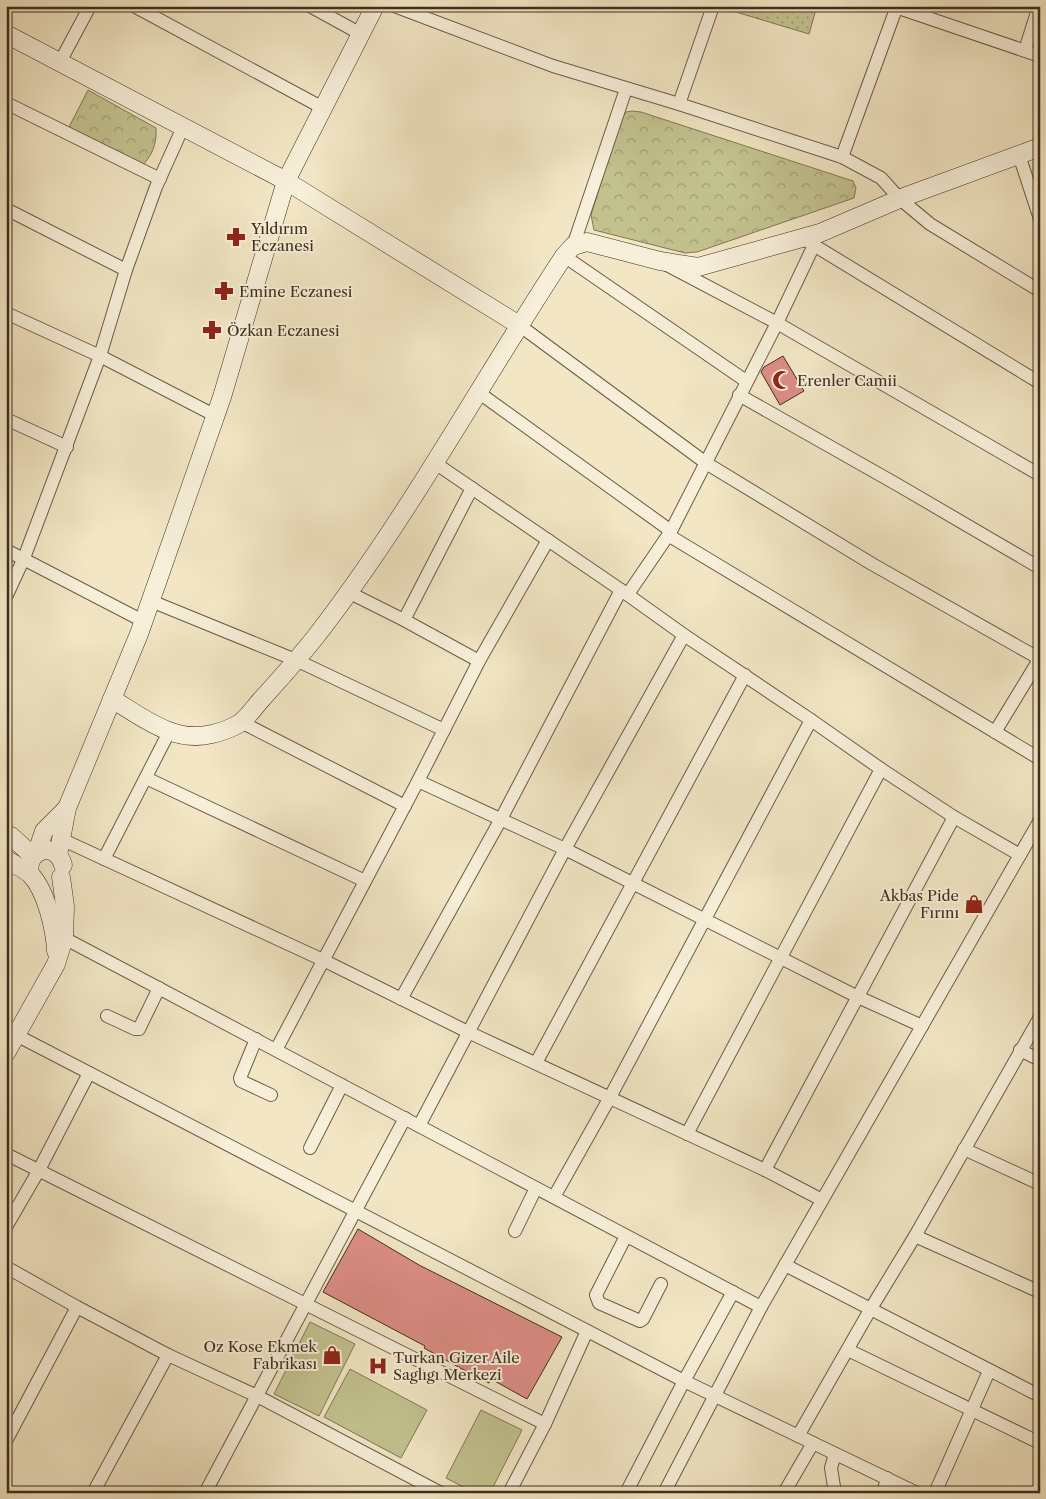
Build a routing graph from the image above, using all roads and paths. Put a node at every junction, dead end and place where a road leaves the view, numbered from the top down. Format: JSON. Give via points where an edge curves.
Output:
{"nodes":[{"id":1,"x":90,"y":6,"type":"edge"},
{"id":2,"x":134,"y":6,"type":"edge"},
{"id":3,"x":310,"y":6,"type":"edge"},
{"id":4,"x":375,"y":6,"type":"edge"},
{"id":5,"x":394,"y":6,"type":"edge"},
{"id":6,"x":713,"y":6,"type":"edge"},
{"id":7,"x":1038,"y":6,"type":"edge"},
{"id":8,"x":895,"y":7,"type":"edge"},
{"id":9,"x":6,"y":34,"type":"edge"},
{"id":10,"x":361,"y":34,"type":"junction"},
{"id":11,"x":1025,"y":50,"type":"junction"},
{"id":12,"x":1040,"y":56,"type":"edge"},
{"id":13,"x":60,"y":62,"type":"junction"},
{"id":14,"x":626,"y":88,"type":"junction"},
{"id":15,"x":6,"y":103,"type":"edge"},
{"id":16,"x":679,"y":104,"type":"junction"},
{"id":17,"x":323,"y":108,"type":"junction"},
{"id":18,"x":183,"y":127,"type":"junction"},
{"id":19,"x":1040,"y":147,"type":"edge"},
{"id":20,"x":1019,"y":155,"type":"junction"},
{"id":21,"x":842,"y":157,"type":"junction"},
{"id":22,"x":160,"y":179,"type":"junction"},
{"id":23,"x":286,"y":181,"type":"junction"},
{"id":24,"x":900,"y":199,"type":"junction"},
{"id":25,"x":6,"y":209,"type":"edge"},
{"id":26,"x":1040,"y":219,"type":"edge"},
{"id":27,"x":808,"y":242,"type":"junction"},
{"id":28,"x":568,"y":251,"type":"junction"},
{"id":29,"x":660,"y":261,"type":"junction"},
{"id":30,"x":126,"y":270,"type":"junction"},
{"id":31,"x":1040,"y":291,"type":"edge"},
{"id":32,"x":6,"y":313,"type":"edge"},
{"id":33,"x":777,"y":323,"type":"junction"},
{"id":34,"x":519,"y":325,"type":"junction"},
{"id":35,"x":100,"y":356,"type":"junction"},
{"id":36,"x":746,"y":381,"type":"junction"},
{"id":37,"x":1040,"y":383,"type":"edge"},
{"id":38,"x":478,"y":392,"type":"junction"},
{"id":39,"x":739,"y":395,"type":"junction"},
{"id":40,"x":216,"y":416,"type":"junction"},
{"id":41,"x":6,"y":420,"type":"edge"},
{"id":42,"x":67,"y":447,"type":"junction"},
{"id":43,"x":435,"y":463,"type":"junction"},
{"id":44,"x":706,"y":463,"type":"junction"},
{"id":45,"x":1040,"y":475,"type":"edge"},
{"id":46,"x":472,"y":488,"type":"junction"},
{"id":47,"x":670,"y":533,"type":"junction"},
{"id":48,"x":548,"y":540,"type":"junction"},
{"id":49,"x":6,"y":550,"type":"edge"},
{"id":50,"x":24,"y":558,"type":"junction"},
{"id":51,"x":1040,"y":568,"type":"edge"},
{"id":52,"x":625,"y":592,"type":"junction"},
{"id":53,"x":350,"y":593,"type":"junction"},
{"id":54,"x":6,"y":597,"type":"edge"},
{"id":55,"x":151,"y":601,"type":"junction"},
{"id":56,"x":404,"y":620,"type":"junction"},
{"id":57,"x":144,"y":621,"type":"junction"},
{"id":58,"x":684,"y":635,"type":"junction"},
{"id":59,"x":1040,"y":658,"type":"edge"},
{"id":60,"x":298,"y":660,"type":"junction"},
{"id":61,"x":479,"y":660,"type":"junction"},
{"id":62,"x":744,"y":675,"type":"junction"},
{"id":63,"x":112,"y":699,"type":"junction"},
{"id":64,"x":812,"y":720,"type":"junction"},
{"id":65,"x":240,"y":722,"type":"junction"},
{"id":66,"x":444,"y":730,"type":"junction"},
{"id":67,"x":169,"y":732,"type":"junction"},
{"id":68,"x":995,"y":732,"type":"junction"},
{"id":69,"x":1040,"y":759,"type":"edge"},
{"id":70,"x":881,"y":769,"type":"junction"},
{"id":71,"x":146,"y":778,"type":"junction"},
{"id":72,"x":418,"y":781,"type":"junction"},
{"id":73,"x":405,"y":806,"type":"junction"},
{"id":74,"x":66,"y":808,"type":"junction"},
{"id":75,"x":954,"y":817,"type":"junction"},
{"id":76,"x":501,"y":819,"type":"junction"},
{"id":77,"x":1038,"y":828,"type":"edge"},
{"id":78,"x":44,"y":831,"type":"junction"},
{"id":79,"x":9,"y":835,"type":"edge"},
{"id":80,"x":60,"y":847,"type":"junction"},
{"id":81,"x":564,"y":849,"type":"junction"},
{"id":82,"x":35,"y":854,"type":"junction"},
{"id":83,"x":1020,"y":854,"type":"junction"},
{"id":84,"x":6,"y":859,"type":"edge"},
{"id":85,"x":104,"y":859,"type":"junction"},
{"id":86,"x":61,"y":877,"type":"junction"},
{"id":87,"x":33,"y":878,"type":"junction"},
{"id":88,"x":365,"y":882,"type":"junction"},
{"id":89,"x":632,"y":884,"type":"junction"},
{"id":90,"x":705,"y":920,"type":"junction"},
{"id":91,"x":60,"y":939,"type":"junction"},
{"id":92,"x":781,"y":958,"type":"junction"},
{"id":93,"x":323,"y":960,"type":"junction"},
{"id":94,"x":159,"y":988,"type":"junction"},
{"id":95,"x":858,"y":997,"type":"junction"},
{"id":96,"x":401,"y":999,"type":"junction"},
{"id":97,"x":107,"y":1016,"type":"dead end"},
{"id":98,"x":1040,"y":1016,"type":"edge"},
{"id":99,"x":922,"y":1026,"type":"junction"},
{"id":100,"x":468,"y":1032,"type":"junction"},
{"id":101,"x":16,"y":1035,"type":"junction"},
{"id":102,"x":256,"y":1040,"type":"junction"},
{"id":103,"x":276,"y":1050,"type":"junction"},
{"id":104,"x":1020,"y":1050,"type":"junction"},
{"id":105,"x":6,"y":1053,"type":"edge"},
{"id":106,"x":1040,"y":1060,"type":"edge"},
{"id":107,"x":536,"y":1063,"type":"junction"},
{"id":108,"x":89,"y":1072,"type":"junction"},
{"id":109,"x":342,"y":1085,"type":"junction"},
{"id":110,"x":271,"y":1095,"type":"dead end"},
{"id":111,"x":610,"y":1099,"type":"junction"},
{"id":112,"x":405,"y":1118,"type":"junction"},
{"id":113,"x":419,"y":1126,"type":"junction"},
{"id":114,"x":687,"y":1134,"type":"junction"},
{"id":115,"x":310,"y":1148,"type":"dead end"},
{"id":116,"x":964,"y":1149,"type":"junction"},
{"id":117,"x":6,"y":1154,"type":"edge"},
{"id":118,"x":39,"y":1170,"type":"junction"},
{"id":119,"x":765,"y":1170,"type":"junction"},
{"id":120,"x":1040,"y":1184,"type":"edge"},
{"id":121,"x":536,"y":1188,"type":"junction"},
{"id":122,"x":554,"y":1197,"type":"junction"},
{"id":123,"x":822,"y":1200,"type":"junction"},
{"id":124,"x":355,"y":1210,"type":"junction"},
{"id":125,"x":6,"y":1227,"type":"edge"},
{"id":126,"x":515,"y":1231,"type":"dead end"},
{"id":127,"x":626,"y":1236,"type":"junction"},
{"id":128,"x":915,"y":1236,"type":"junction"},
{"id":129,"x":785,"y":1264,"type":"junction"},
{"id":130,"x":6,"y":1267,"type":"edge"},
{"id":131,"x":661,"y":1284,"type":"dead end"},
{"id":132,"x":733,"y":1292,"type":"junction"},
{"id":133,"x":1040,"y":1292,"type":"edge"},
{"id":134,"x":306,"y":1304,"type":"junction"},
{"id":135,"x":76,"y":1307,"type":"junction"},
{"id":136,"x":760,"y":1307,"type":"junction"},
{"id":137,"x":870,"y":1310,"type":"junction"},
{"id":138,"x":587,"y":1331,"type":"junction"},
{"id":139,"x":848,"y":1350,"type":"junction"},
{"id":140,"x":168,"y":1355,"type":"junction"},
{"id":141,"x":990,"y":1371,"type":"junction"},
{"id":142,"x":684,"y":1381,"type":"junction"},
{"id":143,"x":257,"y":1396,"type":"junction"},
{"id":144,"x":715,"y":1396,"type":"junction"},
{"id":145,"x":1040,"y":1396,"type":"edge"},
{"id":146,"x":972,"y":1410,"type":"junction"},
{"id":147,"x":545,"y":1424,"type":"junction"},
{"id":148,"x":798,"y":1436,"type":"junction"},
{"id":149,"x":6,"y":1441,"type":"edge"},
{"id":150,"x":813,"y":1443,"type":"junction"},
{"id":151,"x":1040,"y":1443,"type":"edge"},
{"id":152,"x":835,"y":1454,"type":"junction"},
{"id":153,"x":887,"y":1478,"type":"junction"},
{"id":154,"x":210,"y":1491,"type":"edge"},
{"id":155,"x":93,"y":1493,"type":"edge"},
{"id":156,"x":441,"y":1493,"type":"edge"},
{"id":157,"x":509,"y":1493,"type":"edge"},
{"id":158,"x":626,"y":1493,"type":"edge"},
{"id":159,"x":664,"y":1493,"type":"edge"},
{"id":160,"x":784,"y":1493,"type":"edge"},
{"id":161,"x":835,"y":1493,"type":"edge"},
{"id":162,"x":883,"y":1493,"type":"edge"},
{"id":163,"x":917,"y":1493,"type":"edge"},
{"id":164,"x":935,"y":1493,"type":"edge"}],
"edges":[{"from":1,"to":13,"type":"street"},
{"from":2,"to":17,"type":"street"},
{"from":3,"to":10,"type":"street"},
{"from":4,"to":10,"type":"main road"},
{"from":5,"to":14,"type":"street","via":[[553,66]]},
{"from":6,"to":16,"type":"street"},
{"from":7,"to":11,"type":"street"},
{"from":8,"to":11,"type":"street"},
{"from":8,"to":21,"type":"street"},
{"from":9,"to":13,"type":"main road"},
{"from":10,"to":17,"type":"main road"},
{"from":11,"to":12,"type":"street"},
{"from":13,"to":18,"type":"main road"},
{"from":14,"to":16,"type":"street"},
{"from":14,"to":28,"type":"street"},
{"from":15,"to":22,"type":"street"},
{"from":16,"to":21,"type":"street"},
{"from":17,"to":23,"type":"main road"},
{"from":18,"to":22,"type":"street"},
{"from":18,"to":23,"type":"main road"},
{"from":19,"to":20,"type":"main road"},
{"from":20,"to":24,"type":"main road"},
{"from":20,"to":26,"type":"street"},
{"from":21,"to":24,"type":"street","via":[[881,178]]},
{"from":22,"to":30,"type":"street"},
{"from":23,"to":34,"type":"main road"},
{"from":23,"to":40,"type":"main road"},
{"from":24,"to":27,"type":"main road","via":[[820,233]]},
{"from":24,"to":31,"type":"street","via":[[930,224]]},
{"from":25,"to":30,"type":"street"},
{"from":27,"to":29,"type":"main road","via":[[698,266]]},
{"from":27,"to":33,"type":"street"},
{"from":27,"to":37,"type":"street"},
{"from":28,"to":29,"type":"main road","via":[[587,242]]},
{"from":28,"to":34,"type":"main road"},
{"from":28,"to":36,"type":"street"},
{"from":29,"to":33,"type":"street"},
{"from":30,"to":35,"type":"street"},
{"from":32,"to":35,"type":"street"},
{"from":33,"to":36,"type":"street"},
{"from":33,"to":45,"type":"street"},
{"from":34,"to":38,"type":"main road"},
{"from":34,"to":44,"type":"street"},
{"from":35,"to":40,"type":"street"},
{"from":35,"to":42,"type":"street"},
{"from":36,"to":39,"type":"street"},
{"from":38,"to":43,"type":"main road"},
{"from":38,"to":47,"type":"street"},
{"from":39,"to":44,"type":"street"},
{"from":39,"to":51,"type":"street"},
{"from":40,"to":55,"type":"main road"},
{"from":41,"to":42,"type":"street"},
{"from":42,"to":50,"type":"street"},
{"from":43,"to":46,"type":"street"},
{"from":43,"to":53,"type":"main road"},
{"from":44,"to":47,"type":"street"},
{"from":44,"to":59,"type":"street","via":[[872,564]]},
{"from":46,"to":48,"type":"street"},
{"from":46,"to":56,"type":"street"},
{"from":47,"to":52,"type":"street"},
{"from":47,"to":68,"type":"street"},
{"from":48,"to":52,"type":"street"},
{"from":48,"to":61,"type":"street"},
{"from":49,"to":50,"type":"street"},
{"from":50,"to":54,"type":"street"},
{"from":50,"to":57,"type":"street"},
{"from":52,"to":58,"type":"street"},
{"from":52,"to":76,"type":"street"},
{"from":53,"to":56,"type":"street"},
{"from":53,"to":60,"type":"main road"},
{"from":55,"to":57,"type":"main road"},
{"from":55,"to":60,"type":"street"},
{"from":56,"to":61,"type":"street"},
{"from":57,"to":63,"type":"main road"},
{"from":58,"to":62,"type":"street"},
{"from":58,"to":81,"type":"street"},
{"from":59,"to":68,"type":"street"},
{"from":60,"to":65,"type":"main road"},
{"from":60,"to":66,"type":"street"},
{"from":61,"to":66,"type":"street"},
{"from":62,"to":64,"type":"street"},
{"from":62,"to":89,"type":"street"},
{"from":63,"to":67,"type":"main road"},
{"from":63,"to":74,"type":"main road"},
{"from":64,"to":70,"type":"street"},
{"from":64,"to":90,"type":"street"},
{"from":65,"to":67,"type":"main road","via":[[198,737]]},
{"from":65,"to":73,"type":"street"},
{"from":66,"to":72,"type":"street"},
{"from":67,"to":71,"type":"street"},
{"from":68,"to":69,"type":"street"},
{"from":70,"to":75,"type":"street"},
{"from":70,"to":92,"type":"street"},
{"from":71,"to":85,"type":"street"},
{"from":71,"to":88,"type":"street"},
{"from":72,"to":73,"type":"street"},
{"from":72,"to":76,"type":"street"},
{"from":73,"to":88,"type":"street"},
{"from":74,"to":78,"type":"main road"},
{"from":74,"to":80,"type":"main road"},
{"from":75,"to":83,"type":"street"},
{"from":75,"to":95,"type":"street"},
{"from":76,"to":81,"type":"street"},
{"from":76,"to":96,"type":"street"},
{"from":77,"to":83,"type":"street"},
{"from":78,"to":79,"type":"main road"},
{"from":78,"to":82,"type":"main road"},
{"from":79,"to":82,"type":"main road"},
{"from":80,"to":82,"type":"main road"},
{"from":80,"to":85,"type":"street"},
{"from":80,"to":86,"type":"main road","via":[[64,865]]},
{"from":81,"to":89,"type":"street"},
{"from":81,"to":100,"type":"street"},
{"from":82,"to":87,"type":"main road","via":[[29,862]]},
{"from":83,"to":99,"type":"street"},
{"from":84,"to":87,"type":"main road"},
{"from":85,"to":93,"type":"street"},
{"from":86,"to":87,"type":"main road","via":[[48,885]]},
{"from":86,"to":91,"type":"main road","via":[[65,906]]},
{"from":87,"to":91,"type":"main road"},
{"from":88,"to":93,"type":"street"},
{"from":89,"to":90,"type":"street"},
{"from":89,"to":107,"type":"street"},
{"from":90,"to":92,"type":"street"},
{"from":90,"to":111,"type":"street"},
{"from":91,"to":94,"type":"street"},
{"from":91,"to":101,"type":"main road","via":[[56,964]]},
{"from":92,"to":95,"type":"street"},
{"from":92,"to":114,"type":"street"},
{"from":93,"to":96,"type":"street"},
{"from":93,"to":103,"type":"street"},
{"from":94,"to":97,"type":"street","via":[[139,1029]]},
{"from":94,"to":102,"type":"street"},
{"from":95,"to":99,"type":"street"},
{"from":95,"to":119,"type":"street"},
{"from":96,"to":100,"type":"street"},
{"from":98,"to":104,"type":"street"},
{"from":99,"to":123,"type":"street"},
{"from":100,"to":107,"type":"street"},
{"from":100,"to":113,"type":"street"},
{"from":101,"to":105,"type":"main road"},
{"from":101,"to":108,"type":"street"},
{"from":102,"to":103,"type":"street"},
{"from":102,"to":110,"type":"street","via":[[240,1078]]},
{"from":103,"to":109,"type":"street"},
{"from":104,"to":106,"type":"street"},
{"from":104,"to":116,"type":"street"},
{"from":107,"to":111,"type":"street"},
{"from":108,"to":118,"type":"street"},
{"from":108,"to":124,"type":"street"},
{"from":109,"to":112,"type":"street"},
{"from":109,"to":115,"type":"street"},
{"from":111,"to":114,"type":"street"},
{"from":111,"to":122,"type":"street"},
{"from":112,"to":113,"type":"street"},
{"from":112,"to":124,"type":"street"},
{"from":113,"to":121,"type":"street"},
{"from":114,"to":119,"type":"street"},
{"from":116,"to":120,"type":"street"},
{"from":116,"to":128,"type":"street"},
{"from":117,"to":118,"type":"street"},
{"from":118,"to":125,"type":"street"},
{"from":118,"to":134,"type":"street"},
{"from":119,"to":123,"type":"street"},
{"from":121,"to":122,"type":"street"},
{"from":121,"to":126,"type":"street"},
{"from":122,"to":127,"type":"street"},
{"from":123,"to":129,"type":"street"},
{"from":124,"to":134,"type":"street"},
{"from":124,"to":138,"type":"street"},
{"from":127,"to":131,"type":"street","via":[[596,1295],[597,1299],[640,1321]]},
{"from":127,"to":132,"type":"street"},
{"from":128,"to":133,"type":"street"},
{"from":128,"to":137,"type":"street"},
{"from":129,"to":136,"type":"street"},
{"from":129,"to":137,"type":"street"},
{"from":130,"to":135,"type":"street"},
{"from":132,"to":136,"type":"street"},
{"from":132,"to":142,"type":"street"},
{"from":134,"to":143,"type":"street"},
{"from":134,"to":147,"type":"street"},
{"from":135,"to":140,"type":"street"},
{"from":135,"to":149,"type":"street"},
{"from":136,"to":144,"type":"street"},
{"from":137,"to":139,"type":"street"},
{"from":137,"to":141,"type":"street"},
{"from":138,"to":142,"type":"street"},
{"from":138,"to":147,"type":"street"},
{"from":139,"to":146,"type":"street"},
{"from":139,"to":148,"type":"street"},
{"from":140,"to":143,"type":"street"},
{"from":140,"to":155,"type":"street"},
{"from":141,"to":145,"type":"street"},
{"from":141,"to":146,"type":"street"},
{"from":142,"to":144,"type":"street"},
{"from":142,"to":158,"type":"street"},
{"from":143,"to":154,"type":"street"},
{"from":143,"to":156,"type":"street"},
{"from":144,"to":148,"type":"street"},
{"from":144,"to":159,"type":"street"},
{"from":146,"to":151,"type":"street"},
{"from":146,"to":164,"type":"street"},
{"from":147,"to":157,"type":"street"},
{"from":148,"to":150,"type":"street"},
{"from":150,"to":152,"type":"street"},
{"from":150,"to":160,"type":"street"},
{"from":152,"to":153,"type":"street"},
{"from":152,"to":161,"type":"street","via":[[831,1468]]},
{"from":153,"to":162,"type":"street"},
{"from":153,"to":163,"type":"street"}]}
